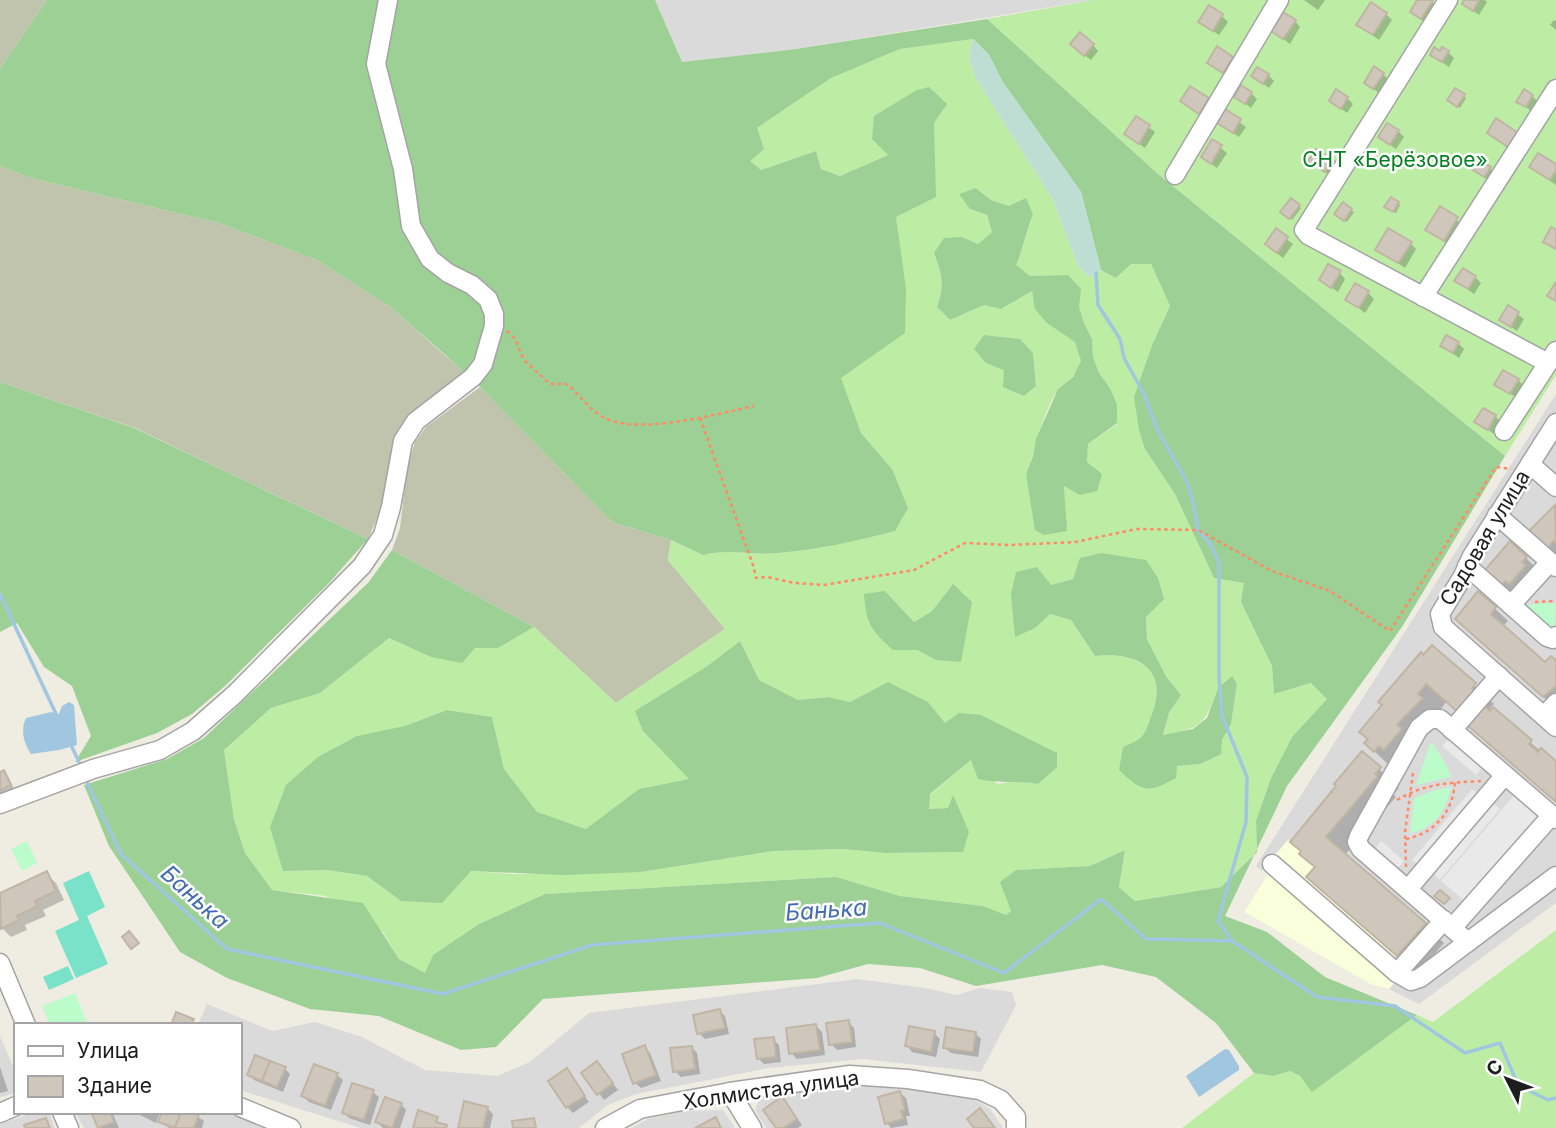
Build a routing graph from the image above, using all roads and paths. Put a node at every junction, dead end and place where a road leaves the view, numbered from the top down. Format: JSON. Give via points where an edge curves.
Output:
{"nodes":[{"id":1,"x":388,"y":0,"type":"edge"},
{"id":2,"x":1279,"y":0,"type":"edge"},
{"id":3,"x":1448,"y":0,"type":"edge"},
{"id":4,"x":1556,"y":89,"type":"edge"},
{"id":5,"x":1175,"y":176,"type":"dead end"},
{"id":6,"x":1423,"y":297,"type":"junction"},
{"id":7,"x":494,"y":326,"type":"junction"},
{"id":8,"x":1552,"y":357,"type":"edge"},
{"id":9,"x":754,"y":406,"type":"dead end"},
{"id":10,"x":700,"y":418,"type":"junction"},
{"id":11,"x":1556,"y":423,"type":"edge"},
{"id":12,"x":1504,"y":431,"type":"dead end"},
{"id":13,"x":1550,"y":449,"type":"edge"},
{"id":14,"x":1526,"y":470,"type":"junction"},
{"id":15,"x":1556,"y":487,"type":"edge"},
{"id":16,"x":1497,"y":515,"type":"junction"},
{"id":17,"x":1553,"y":564,"type":"edge"},
{"id":18,"x":1467,"y":566,"type":"junction"},
{"id":19,"x":1511,"y":605,"type":"junction"},
{"id":20,"x":1556,"y":636,"type":"edge"},
{"id":21,"x":1499,"y":676,"type":"junction"},
{"id":22,"x":1554,"y":720,"type":"edge"},
{"id":23,"x":1452,"y":730,"type":"junction"},
{"id":24,"x":1413,"y":770,"type":"dead end"},
{"id":25,"x":1505,"y":775,"type":"junction"},
{"id":26,"x":1481,"y":781,"type":"dead end"},
{"id":27,"x":1455,"y":782,"type":"junction"},
{"id":28,"x":1409,"y":794,"type":"junction"},
{"id":29,"x":1393,"y":803,"type":"dead end"},
{"id":30,"x":0,"y":804,"type":"edge"},
{"id":31,"x":1554,"y":817,"type":"edge"},
{"id":32,"x":1406,"y":839,"type":"junction"},
{"id":33,"x":1272,"y":864,"type":"dead end"},
{"id":34,"x":1556,"y":876,"type":"edge"},
{"id":35,"x":1404,"y":886,"type":"junction"},
{"id":36,"x":1448,"y":924,"type":"junction"},
{"id":37,"x":1468,"y":942,"type":"junction"},
{"id":38,"x":0,"y":963,"type":"edge"},
{"id":39,"x":1397,"y":973,"type":"junction"},
{"id":40,"x":25,"y":1023,"type":"edge"},
{"id":41,"x":730,"y":1092,"type":"junction"},
{"id":42,"x":242,"y":1108,"type":"edge"},
{"id":43,"x":1016,"y":1123,"type":"edge"},
{"id":44,"x":292,"y":1128,"type":"edge"},
{"id":45,"x":605,"y":1128,"type":"edge"},
{"id":46,"x":752,"y":1128,"type":"edge"}],
"edges":[{"from":1,"to":7,"type":"street","via":[[376,65],[403,169],[411,226],[430,259],[488,299]]},
{"from":2,"to":5,"type":"street"},
{"from":3,"to":6,"type":"street","via":[[1304,230]]},
{"from":4,"to":6,"type":"street"},
{"from":6,"to":8,"type":"street"},
{"from":7,"to":10,"type":"path","via":[[504,328],[515,339],[524,360],[550,384],[566,384],[603,418],[635,425]]},
{"from":7,"to":30,"type":"street","via":[[483,364],[473,377],[416,421],[403,442],[383,535],[362,566],[235,694],[193,731],[160,750]]},
{"from":8,"to":12,"type":"street"},
{"from":9,"to":10,"type":"path"},
{"from":10,"to":14,"type":"path","via":[[756,578],[824,585],[914,570],[965,543],[1076,542],[1136,529],[1198,530],[1272,571],[1330,592],[1390,631],[1496,467]]},
{"from":11,"to":13,"type":"street","name":"Садовая улица"},
{"from":13,"to":14,"type":"street","name":"Садовая улица"},
{"from":14,"to":15,"type":"street"},
{"from":14,"to":16,"type":"street","name":"Садовая улица"},
{"from":16,"to":17,"type":"street"},
{"from":16,"to":18,"type":"street","name":"Садовая улица"},
{"from":17,"to":19,"type":"street"},
{"from":18,"to":19,"type":"street"},
{"from":18,"to":21,"type":"street","name":"Садовая улица","via":[[1439,619]]},
{"from":19,"to":20,"type":"street","via":[[1547,637]]},
{"from":21,"to":22,"type":"street"},
{"from":21,"to":23,"type":"street"},
{"from":23,"to":25,"type":"street"},
{"from":23,"to":35,"type":"street","via":[[1440,719],[1430,719],[1419,728],[1357,842]]},
{"from":24,"to":28,"type":"path"},
{"from":25,"to":31,"type":"street"},
{"from":25,"to":35,"type":"street"},
{"from":26,"to":27,"type":"path"},
{"from":27,"to":28,"type":"path"},
{"from":27,"to":32,"type":"path","via":[[1452,801],[1442,818],[1430,830]]},
{"from":28,"to":29,"type":"path"},
{"from":28,"to":32,"type":"path"},
{"from":31,"to":36,"type":"street"},
{"from":32,"to":35,"type":"path"},
{"from":33,"to":39,"type":"street"},
{"from":34,"to":37,"type":"street"},
{"from":35,"to":36,"type":"street"},
{"from":36,"to":37,"type":"street"},
{"from":36,"to":39,"type":"street"},
{"from":37,"to":39,"type":"street","via":[[1420,978],[1411,981]]},
{"from":38,"to":40,"type":"street"},
{"from":41,"to":43,"type":"street","name":"Холмистая улица","via":[[850,1075],[908,1079],[981,1090],[1001,1100]]},
{"from":41,"to":45,"type":"street","name":"Холмистая улица","via":[[640,1108]]},
{"from":41,"to":46,"type":"street"},
{"from":42,"to":44,"type":"street"}]}
